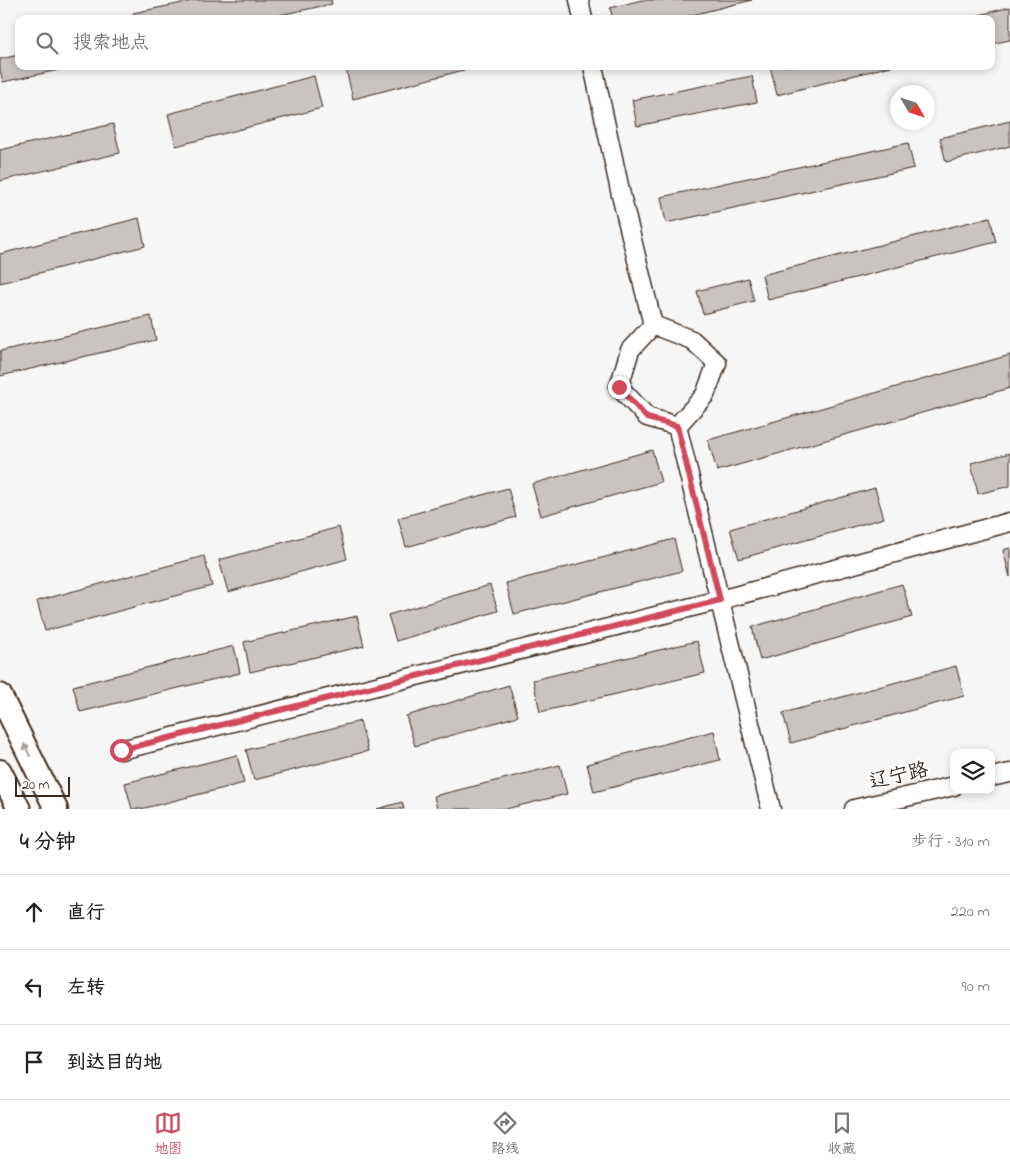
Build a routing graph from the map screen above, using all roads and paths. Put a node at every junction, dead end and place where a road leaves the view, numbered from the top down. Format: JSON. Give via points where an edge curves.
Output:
{"nodes":[{"id":1,"x":579,"y":0,"type":"edge"},
{"id":2,"x":582,"y":15,"type":"edge"},
{"id":3,"x":594,"y":70,"type":"edge"},
{"id":4,"x":653,"y":325,"type":"junction"},
{"id":5,"x":677,"y":426,"type":"junction"},
{"id":6,"x":1010,"y":522,"type":"edge"},
{"id":7,"x":720,"y":600,"type":"junction"},
{"id":8,"x":0,"y":695,"type":"edge"},
{"id":9,"x":121,"y":750,"type":"dead end"},
{"id":10,"x":0,"y":771,"type":"edge"},
{"id":11,"x":1010,"y":773,"type":"edge"},
{"id":12,"x":995,"y":776,"type":"edge"},
{"id":13,"x":950,"y":787,"type":"edge"},
{"id":14,"x":19,"y":809,"type":"edge"},
{"id":15,"x":56,"y":809,"type":"edge"},
{"id":16,"x":771,"y":809,"type":"edge"},
{"id":17,"x":854,"y":809,"type":"edge"}],
"edges":[{"from":1,"to":2,"type":"street"},
{"from":3,"to":4,"type":"street"},
{"from":4,"to":5,"type":"street","via":[[630,350],[619,387],[647,418]]},
{"from":4,"to":5,"type":"street","via":[[692,340],[717,363],[705,395]]},
{"from":5,"to":7,"type":"street"},
{"from":6,"to":7,"type":"street"},
{"from":7,"to":9,"type":"street"},
{"from":7,"to":16,"type":"street"},
{"from":15,"to":8,"type":"main road","one_way":true},
{"from":10,"to":14,"type":"main road"},
{"from":11,"to":12,"type":"street"},
{"from":13,"to":17,"type":"street","name":"辽宁路"}]}
